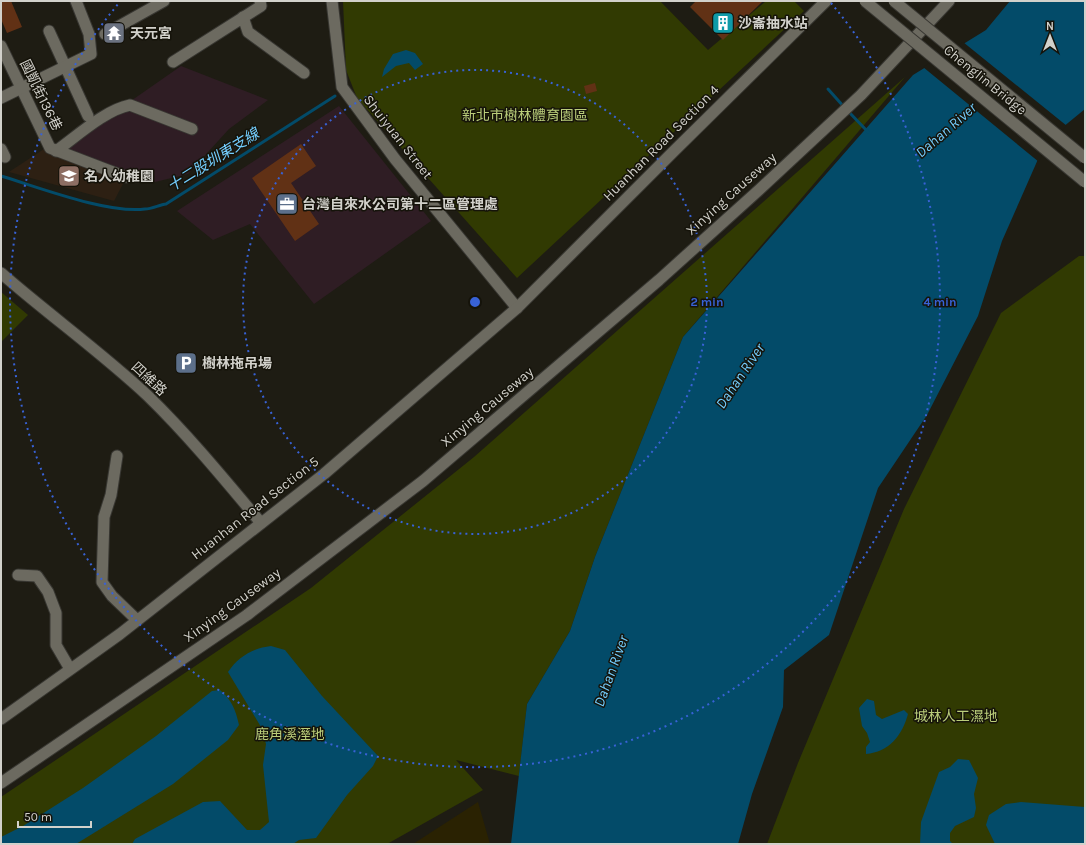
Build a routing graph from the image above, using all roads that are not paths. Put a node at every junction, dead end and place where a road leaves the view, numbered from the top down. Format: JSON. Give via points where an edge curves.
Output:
{"nodes":[{"id":1,"x":76,"y":1,"type":"edge"},
{"id":2,"x":164,"y":1,"type":"edge"},
{"id":3,"x":260,"y":1,"type":"edge"},
{"id":4,"x":332,"y":1,"type":"edge"},
{"id":5,"x":826,"y":1,"type":"edge"},
{"id":6,"x":865,"y":1,"type":"edge"},
{"id":7,"x":894,"y":1,"type":"edge"},
{"id":8,"x":949,"y":1,"type":"edge"},
{"id":9,"x":243,"y":18,"type":"junction"},
{"id":10,"x":49,"y":31,"type":"dead end"},
{"id":11,"x":106,"y":34,"type":"dead end"},
{"id":12,"x":1,"y":46,"type":"edge"},
{"id":13,"x":173,"y":62,"type":"dead end"},
{"id":14,"x":66,"y":66,"type":"junction"},
{"id":15,"x":304,"y":73,"type":"dead end"},
{"id":16,"x":20,"y":88,"type":"junction"},
{"id":17,"x":1,"y":98,"type":"edge"},
{"id":18,"x":88,"y":116,"type":"dead end"},
{"id":19,"x":192,"y":129,"type":"dead end"},
{"id":20,"x":56,"y":151,"type":"junction"},
{"id":21,"x":1085,"y":158,"type":"edge"},
{"id":22,"x":126,"y":177,"type":"dead end"},
{"id":23,"x":1085,"y":182,"type":"edge"},
{"id":24,"x":1,"y":273,"type":"edge"},
{"id":25,"x":517,"y":308,"type":"junction"},
{"id":26,"x":117,"y":456,"type":"dead end"},
{"id":27,"x":261,"y":523,"type":"junction"},
{"id":28,"x":18,"y":575,"type":"dead end"},
{"id":29,"x":137,"y":620,"type":"junction"},
{"id":30,"x":70,"y":669,"type":"junction"},
{"id":31,"x":1,"y":718,"type":"edge"},
{"id":32,"x":1,"y":783,"type":"edge"}],
"edges":[{"from":1,"to":14,"type":"street","via":[[89,34],[91,54]]},
{"from":2,"to":11,"type":"street"},
{"from":3,"to":9,"type":"street","via":[[261,6]]},
{"from":4,"to":25,"type":"street","name":"Shuiyuan Street","via":[[342,87],[395,158]]},
{"from":5,"to":25,"type":"street","name":"Huanhan Road Section 4"},
{"from":6,"to":23,"type":"street","name":"Chenglin Bridge","bridge":true},
{"from":7,"to":21,"type":"street","name":"Chenglin Bridge","bridge":true},
{"from":8,"to":32,"type":"street","name":"Xinying Causeway","via":[[861,95],[659,280],[423,481],[247,615]]},
{"from":9,"to":13,"type":"street"},
{"from":9,"to":15,"type":"street","via":[[248,32]]},
{"from":10,"to":14,"type":"street"},
{"from":12,"to":16,"type":"street","name":"國凱街136巷"},
{"from":14,"to":16,"type":"street"},
{"from":14,"to":18,"type":"street"},
{"from":16,"to":17,"type":"street"},
{"from":16,"to":20,"type":"street","name":"國凱街136巷","via":[[50,148]]},
{"from":19,"to":20,"type":"street","via":[[130,105],[121,107]]},
{"from":20,"to":22,"type":"street","name":"國凱街136巷"},
{"from":24,"to":27,"type":"street","name":"四維路","via":[[147,396],[192,440]]},
{"from":25,"to":27,"type":"street","name":"Huanhan Road Section 5","via":[[324,474]]},
{"from":26,"to":29,"type":"street","via":[[111,495],[104,516],[102,582],[112,596]]},
{"from":27,"to":29,"type":"street","name":"Huanhan Road Section 5"},
{"from":28,"to":30,"type":"street","via":[[37,576],[48,592],[56,612],[56,645]]},
{"from":29,"to":30,"type":"street","name":"Huanhan Road Section 5"},
{"from":30,"to":31,"type":"street","name":"Huanhan Road Section 5"}]}
